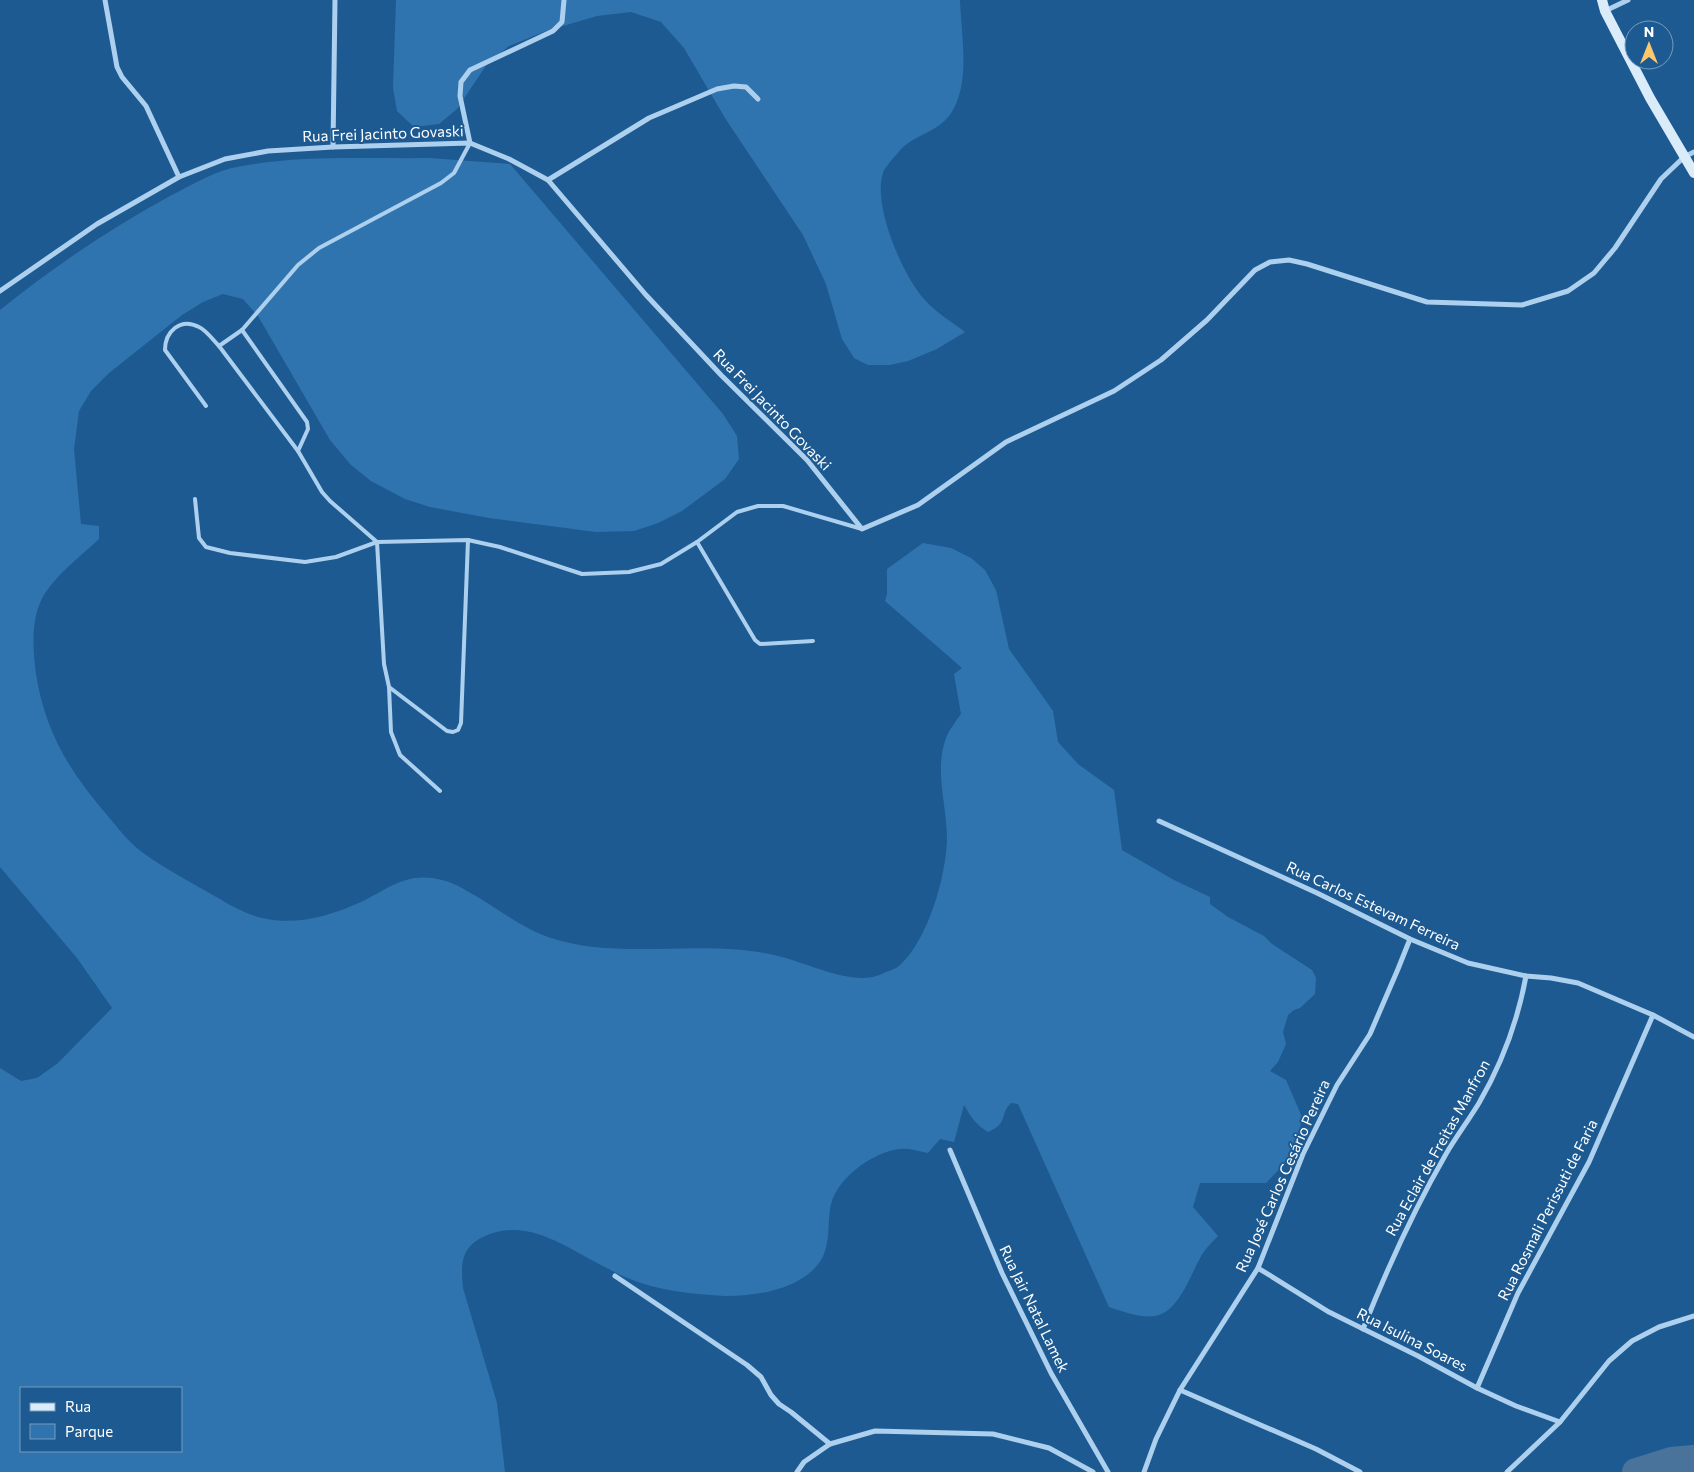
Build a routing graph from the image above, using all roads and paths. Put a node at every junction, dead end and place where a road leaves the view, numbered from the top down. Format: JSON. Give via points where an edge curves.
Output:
{"nodes":[{"id":1,"x":105,"y":0,"type":"edge"},
{"id":2,"x":335,"y":0,"type":"edge"},
{"id":3,"x":564,"y":0,"type":"edge"},
{"id":4,"x":1602,"y":0,"type":"edge"},
{"id":5,"x":1628,"y":0,"type":"edge"},
{"id":6,"x":1605,"y":10,"type":"junction"},
{"id":7,"x":758,"y":99,"type":"dead end"},
{"id":8,"x":470,"y":143,"type":"junction"},
{"id":9,"x":333,"y":146,"type":"junction"},
{"id":10,"x":1694,"y":152,"type":"edge"},
{"id":11,"x":1684,"y":157,"type":"junction"},
{"id":12,"x":1694,"y":173,"type":"edge"},
{"id":13,"x":179,"y":177,"type":"junction"},
{"id":14,"x":548,"y":180,"type":"junction"},
{"id":15,"x":0,"y":291,"type":"edge"},
{"id":16,"x":242,"y":330,"type":"junction"},
{"id":17,"x":219,"y":346,"type":"junction"},
{"id":18,"x":206,"y":406,"type":"dead end"},
{"id":19,"x":298,"y":451,"type":"junction"},
{"id":20,"x":195,"y":499,"type":"dead end"},
{"id":21,"x":862,"y":529,"type":"junction"},
{"id":22,"x":468,"y":540,"type":"junction"},
{"id":23,"x":377,"y":542,"type":"junction"},
{"id":24,"x":697,"y":542,"type":"junction"},
{"id":25,"x":813,"y":641,"type":"dead end"},
{"id":26,"x":389,"y":687,"type":"junction"},
{"id":27,"x":440,"y":791,"type":"dead end"},
{"id":28,"x":1159,"y":820,"type":"dead end"},
{"id":29,"x":1410,"y":939,"type":"junction"},
{"id":30,"x":1526,"y":976,"type":"junction"},
{"id":31,"x":1653,"y":1015,"type":"junction"},
{"id":32,"x":1694,"y":1037,"type":"edge"},
{"id":33,"x":950,"y":1150,"type":"dead end"},
{"id":34,"x":1258,"y":1268,"type":"junction"},
{"id":35,"x":615,"y":1276,"type":"dead end"},
{"id":36,"x":1694,"y":1316,"type":"edge"},
{"id":37,"x":1363,"y":1329,"type":"junction"},
{"id":38,"x":1477,"y":1388,"type":"junction"},
{"id":39,"x":1180,"y":1390,"type":"junction"},
{"id":40,"x":1560,"y":1422,"type":"junction"},
{"id":41,"x":830,"y":1444,"type":"junction"},
{"id":42,"x":797,"y":1472,"type":"edge"},
{"id":43,"x":1093,"y":1472,"type":"edge"},
{"id":44,"x":1108,"y":1472,"type":"edge"},
{"id":45,"x":1144,"y":1472,"type":"edge"},
{"id":46,"x":1360,"y":1472,"type":"edge"},
{"id":47,"x":1507,"y":1472,"type":"edge"}],
"edges":[{"from":1,"to":13,"type":"street","via":[[117,67],[146,106]]},
{"from":2,"to":9,"type":"street"},
{"from":3,"to":8,"type":"street","via":[[562,22],[553,31],[470,70],[461,82],[460,96]]},
{"from":4,"to":6,"type":"main road"},
{"from":5,"to":6,"type":"street"},
{"from":6,"to":11,"type":"main road"},
{"from":7,"to":14,"type":"street","via":[[746,87],[717,90],[649,118]]},
{"from":8,"to":9,"type":"street","name":"Rua Frei Jacinto Govaski"},
{"from":8,"to":14,"type":"street","name":"Rua Frei Jacinto Govaski"},
{"from":8,"to":16,"type":"lane","via":[[454,173],[319,248],[298,265]]},
{"from":9,"to":13,"type":"street","name":"Rua Frei Jacinto Govaski","via":[[268,151],[225,159]]},
{"from":10,"to":11,"type":"street"},
{"from":11,"to":12,"type":"main road"},
{"from":11,"to":21,"type":"street","via":[[1661,179],[1615,248],[1594,273],[1568,291],[1522,305],[1427,302],[1307,264],[1289,260],[1270,262],[1255,270],[1161,360],[1114,391],[1006,442],[918,505]]},
{"from":13,"to":15,"type":"street","name":"Rua Frei Jacinto Govaski","via":[[97,224]]},
{"from":14,"to":21,"type":"street","name":"Rua Frei Jacinto Govaski","via":[[680,332],[807,460]]},
{"from":16,"to":17,"type":"lane"},
{"from":16,"to":19,"type":"lane","via":[[307,422],[308,429]]},
{"from":17,"to":18,"type":"lane","via":[[199,327],[189,324],[168,332],[165,341],[164,350]]},
{"from":17,"to":19,"type":"lane"},
{"from":19,"to":23,"type":"lane","via":[[322,492]]},
{"from":20,"to":23,"type":"lane","via":[[199,538],[206,547],[230,553],[305,562],[336,558]]},
{"from":21,"to":24,"type":"lane","via":[[783,506],[758,506],[737,512]]},
{"from":22,"to":23,"type":"lane"},
{"from":22,"to":24,"type":"lane","via":[[582,574],[629,572],[661,564]]},
{"from":22,"to":26,"type":"lane","via":[[461,723],[458,730],[447,731]]},
{"from":23,"to":26,"type":"lane","via":[[384,664]]},
{"from":24,"to":25,"type":"lane","via":[[755,640],[760,644]]},
{"from":26,"to":27,"type":"lane","via":[[391,732],[400,755]]},
{"from":28,"to":29,"type":"street","name":"Rua Carlos Estevam Ferreira"},
{"from":29,"to":30,"type":"street","name":"Rua Carlos Estevam Ferreira","via":[[1468,963]]},
{"from":29,"to":34,"type":"street","name":"Rua José Carlos Cesário Pereira","via":[[1370,1034],[1337,1085],[1303,1154]]},
{"from":30,"to":31,"type":"street","name":"Rua Carlos Estevam Ferreira","via":[[1578,983]]},
{"from":30,"to":37,"type":"street","name":"Rua Eclair de Freitas Manfron","via":[[1521,1004],[1501,1058],[1479,1103],[1446,1154],[1406,1229]]},
{"from":31,"to":32,"type":"street","name":"Rua Carlos Estevam Ferreira"},
{"from":31,"to":38,"type":"street","name":"Rua Rosmali Perissuti de Faria","via":[[1588,1162],[1518,1293]]},
{"from":33,"to":44,"type":"street","name":"Rua Jair Natal Lamek","via":[[1038,1348]]},
{"from":34,"to":37,"type":"street","name":"Rua Isulina Soares"},
{"from":34,"to":39,"type":"street","name":"Rua José Carlos Cesário Pereira"},
{"from":35,"to":41,"type":"street","via":[[747,1365],[761,1377],[779,1404]]},
{"from":36,"to":40,"type":"street","via":[[1659,1327],[1632,1341],[1609,1361]]},
{"from":37,"to":38,"type":"street","name":"Rua Isulina Soares"},
{"from":38,"to":40,"type":"street","name":"Rua Isulina Soares"},
{"from":39,"to":45,"type":"street","name":"Rua José Carlos Cesário Pereira"},
{"from":39,"to":46,"type":"street","via":[[1316,1449]]},
{"from":40,"to":47,"type":"street"},
{"from":41,"to":42,"type":"street","via":[[804,1462]]},
{"from":41,"to":43,"type":"street","via":[[875,1431],[993,1434],[1049,1448]]}]}
